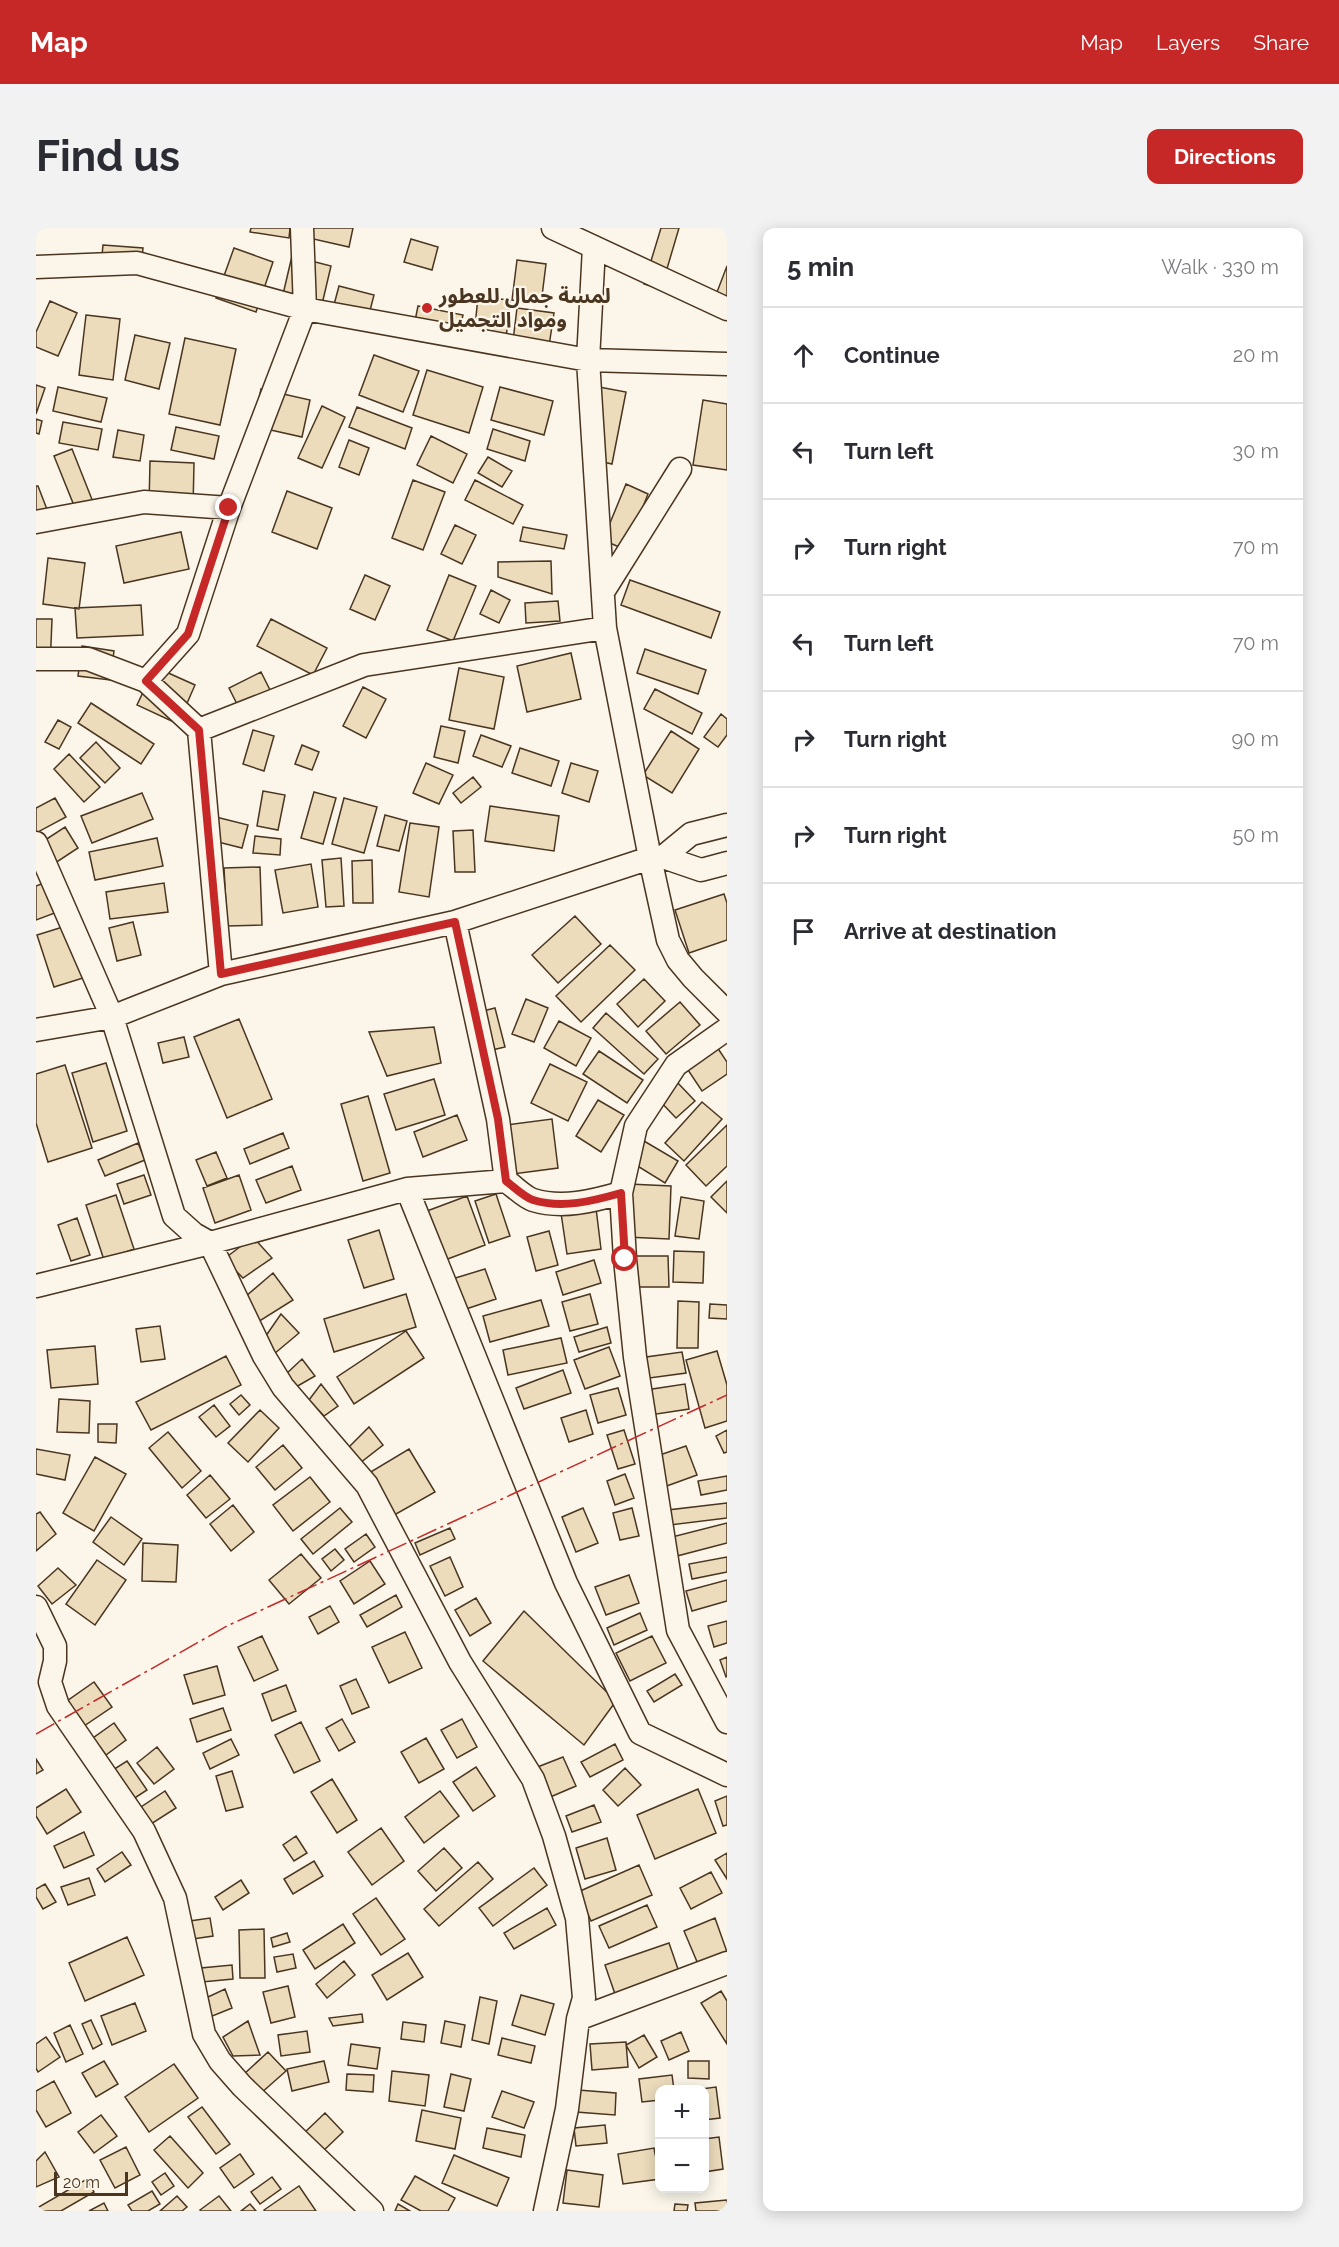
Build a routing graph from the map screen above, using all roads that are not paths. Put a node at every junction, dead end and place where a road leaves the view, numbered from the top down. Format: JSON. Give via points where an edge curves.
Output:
{"nodes":[{"id":1,"x":302,"y":228,"type":"edge"},
{"id":2,"x":553,"y":228,"type":"edge"},
{"id":3,"x":594,"y":247,"type":"junction"},
{"id":4,"x":36,"y":267,"type":"edge"},
{"id":5,"x":305,"y":309,"type":"junction"},
{"id":6,"x":727,"y":309,"type":"edge"},
{"id":7,"x":588,"y":360,"type":"junction"},
{"id":8,"x":727,"y":364,"type":"edge"},
{"id":9,"x":680,"y":469,"type":"dead end"},
{"id":10,"x":229,"y":508,"type":"junction"},
{"id":11,"x":36,"y":522,"type":"edge"},
{"id":12,"x":603,"y":592,"type":"junction"},
{"id":13,"x":605,"y":627,"type":"junction"},
{"id":14,"x":36,"y":659,"type":"edge"},
{"id":15,"x":146,"y":681,"type":"junction"},
{"id":16,"x":199,"y":730,"type":"junction"},
{"id":17,"x":727,"y":825,"type":"edge"},
{"id":18,"x":36,"y":843,"type":"edge"},
{"id":19,"x":656,"y":858,"type":"junction"},
{"id":20,"x":727,"y":863,"type":"edge"},
{"id":21,"x":455,"y":922,"type":"junction"},
{"id":22,"x":221,"y":974,"type":"junction"},
{"id":23,"x":727,"y":1012,"type":"edge"},
{"id":24,"x":112,"y":1017,"type":"junction"},
{"id":25,"x":727,"y":1029,"type":"edge"},
{"id":26,"x":36,"y":1030,"type":"edge"},
{"id":27,"x":506,"y":1181,"type":"junction"},
{"id":28,"x":407,"y":1189,"type":"junction"},
{"id":29,"x":621,"y":1193,"type":"junction"},
{"id":30,"x":210,"y":1243,"type":"junction"},
{"id":31,"x":36,"y":1286,"type":"edge"},
{"id":32,"x":36,"y":1607,"type":"edge"},
{"id":33,"x":727,"y":1722,"type":"edge"},
{"id":34,"x":727,"y":1775,"type":"edge"},
{"id":35,"x":727,"y":1963,"type":"edge"},
{"id":36,"x":578,"y":2019,"type":"junction"},
{"id":37,"x":371,"y":2211,"type":"edge"},
{"id":38,"x":545,"y":2211,"type":"edge"}],
"edges":[{"from":1,"to":5,"type":"street"},
{"from":2,"to":3,"type":"street"},
{"from":3,"to":6,"type":"street"},
{"from":3,"to":7,"type":"street"},
{"from":4,"to":5,"type":"street","via":[[137,263]]},
{"from":5,"to":7,"type":"street"},
{"from":5,"to":10,"type":"street"},
{"from":7,"to":8,"type":"street"},
{"from":7,"to":12,"type":"street"},
{"from":9,"to":12,"type":"street"},
{"from":10,"to":11,"type":"street","via":[[144,502]]},
{"from":10,"to":15,"type":"street","via":[[188,634]]},
{"from":12,"to":13,"type":"street"},
{"from":13,"to":16,"type":"street","via":[[364,664]]},
{"from":13,"to":19,"type":"street"},
{"from":14,"to":15,"type":"street","via":[[88,659]]},
{"from":15,"to":16,"type":"street"},
{"from":16,"to":22,"type":"street"},
{"from":17,"to":19,"type":"street","via":[[691,834]]},
{"from":18,"to":24,"type":"street"},
{"from":19,"to":20,"type":"street","via":[[700,870]]},
{"from":19,"to":21,"type":"street"},
{"from":19,"to":23,"type":"street","via":[[668,940],[678,960]]},
{"from":21,"to":22,"type":"street"},
{"from":21,"to":27,"type":"street","via":[[498,1119]]},
{"from":22,"to":24,"type":"street"},
{"from":24,"to":26,"type":"street"},
{"from":24,"to":30,"type":"street","via":[[174,1216]]},
{"from":25,"to":29,"type":"street","via":[[676,1065],[636,1126]]},
{"from":27,"to":28,"type":"street"},
{"from":27,"to":29,"type":"street","via":[[532,1200],[563,1205]]},
{"from":28,"to":30,"type":"street"},
{"from":28,"to":34,"type":"street","via":[[566,1583],[640,1733]]},
{"from":29,"to":33,"type":"street","via":[[635,1357],[678,1630]]},
{"from":30,"to":31,"type":"street"},
{"from":30,"to":36,"type":"street","via":[[264,1356],[283,1387],[367,1485],[460,1662],[533,1779],[577,1918],[584,1998]]},
{"from":32,"to":37,"type":"street","via":[[55,1646],[50,1683],[58,1706],[144,1832],[175,1898],[204,2034],[220,2061],[242,2086]]},
{"from":35,"to":36,"type":"street"},
{"from":36,"to":38,"type":"street","via":[[567,2109]]}]}
